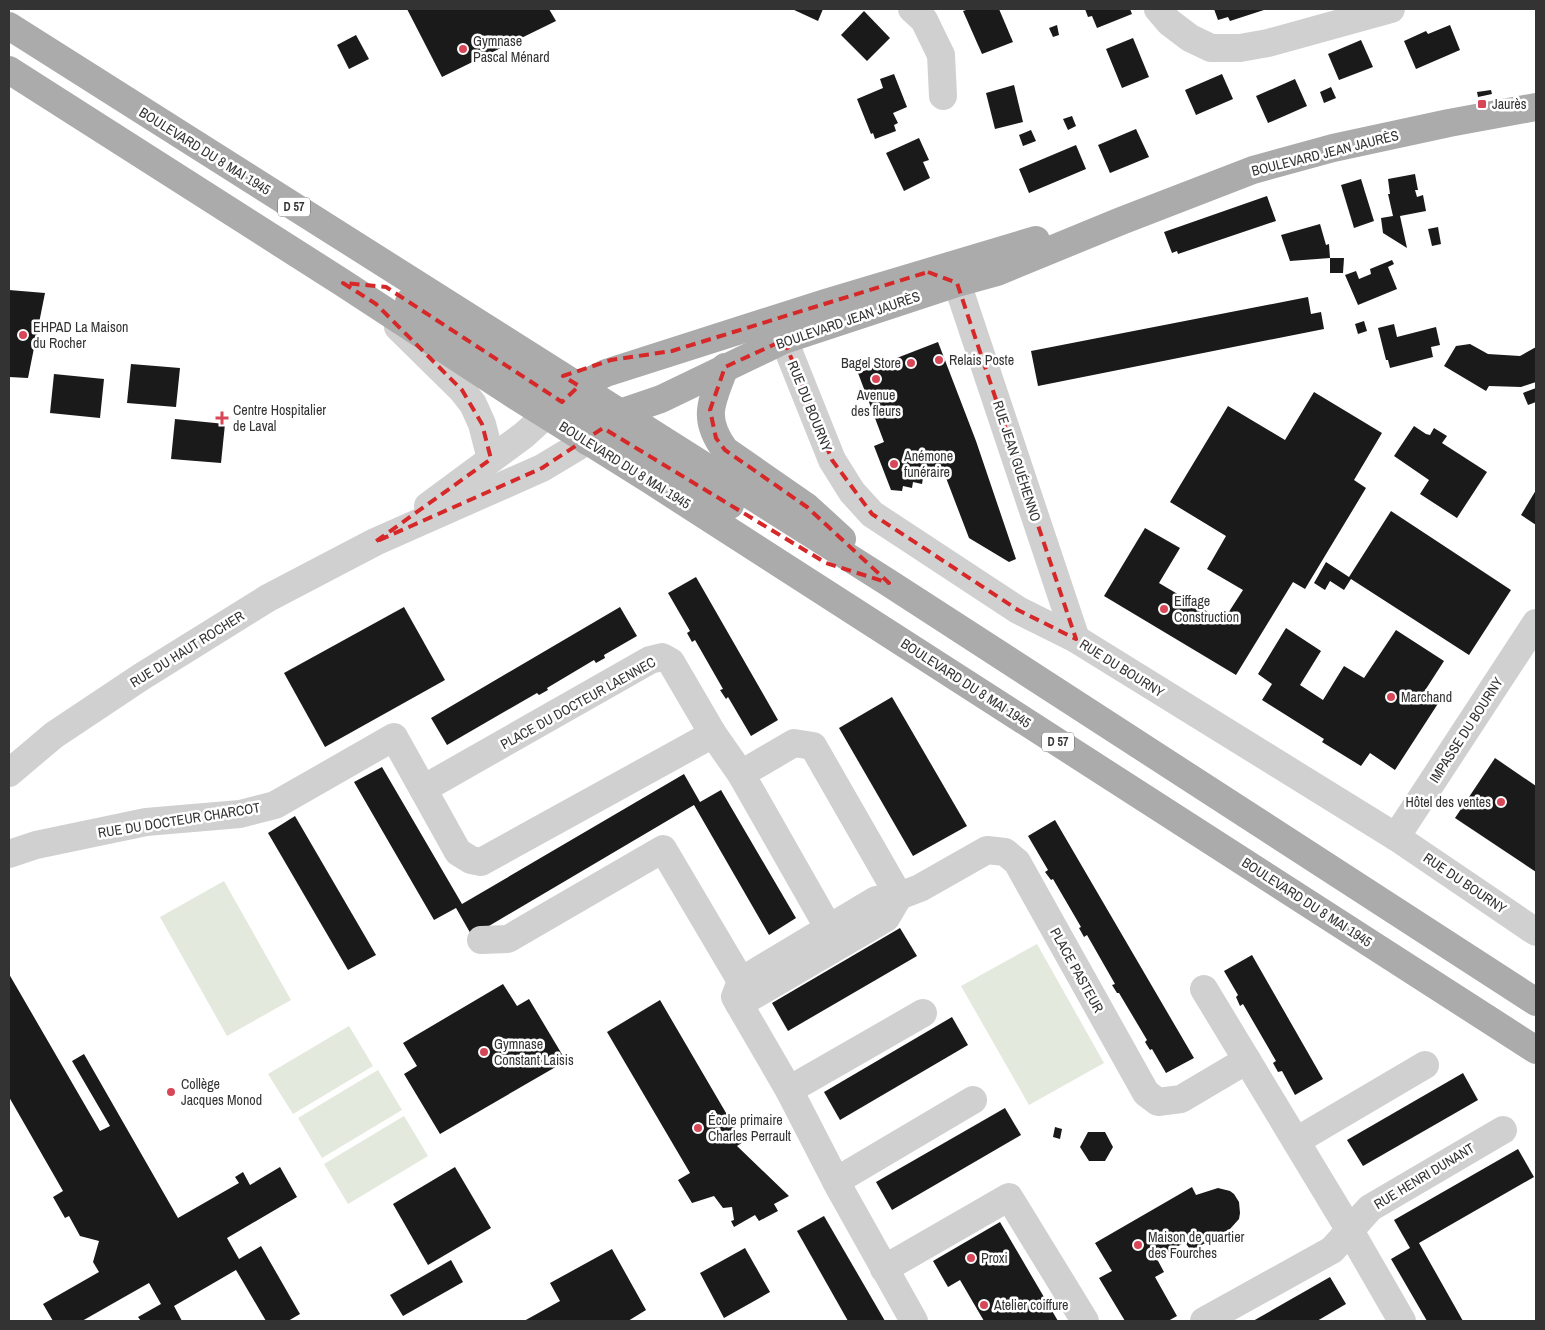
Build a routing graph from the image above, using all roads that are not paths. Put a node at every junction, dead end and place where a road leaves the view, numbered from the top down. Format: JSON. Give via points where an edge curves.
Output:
{"nodes":[{"id":1,"x":912,"y":9,"type":"edge"},
{"id":2,"x":1158,"y":9,"type":"edge"},
{"id":3,"x":1392,"y":9,"type":"edge"},
{"id":4,"x":9,"y":26,"type":"edge"},
{"id":5,"x":9,"y":70,"type":"edge"},
{"id":6,"x":943,"y":96,"type":"dead end"},
{"id":7,"x":1536,"y":107,"type":"edge"},
{"id":8,"x":1121,"y":221,"type":"junction"},
{"id":9,"x":928,"y":272,"type":"junction"},
{"id":10,"x":342,"y":282,"type":"junction"},
{"id":11,"x":958,"y":283,"type":"junction"},
{"id":12,"x":376,"y":304,"type":"junction"},
{"id":13,"x":784,"y":340,"type":"junction"},
{"id":14,"x":672,"y":351,"type":"junction"},
{"id":15,"x":725,"y":367,"type":"junction"},
{"id":16,"x":563,"y":395,"type":"junction"},
{"id":17,"x":603,"y":427,"type":"junction"},
{"id":18,"x":491,"y":459,"type":"junction"},
{"id":19,"x":375,"y":542,"type":"junction"},
{"id":20,"x":889,"y":583,"type":"junction"},
{"id":21,"x":1536,"y":623,"type":"edge"},
{"id":22,"x":1076,"y":639,"type":"junction"},
{"id":23,"x":713,"y":734,"type":"junction"},
{"id":24,"x":9,"y":773,"type":"edge"},
{"id":25,"x":741,"y":774,"type":"junction"},
{"id":26,"x":423,"y":789,"type":"junction"},
{"id":27,"x":1396,"y":837,"type":"junction"},
{"id":28,"x":9,"y":854,"type":"edge"},
{"id":29,"x":900,"y":896,"type":"junction"},
{"id":30,"x":828,"y":927,"type":"junction"},
{"id":31,"x":1536,"y":932,"type":"edge"},
{"id":32,"x":481,"y":940,"type":"dead end"},
{"id":33,"x":1204,"y":989,"type":"dead end"},
{"id":34,"x":740,"y":992,"type":"junction"},
{"id":35,"x":1536,"y":1002,"type":"edge"},
{"id":36,"x":923,"y":1013,"type":"dead end"},
{"id":37,"x":1536,"y":1050,"type":"edge"},
{"id":38,"x":1247,"y":1060,"type":"junction"},
{"id":39,"x":1425,"y":1065,"type":"dead end"},
{"id":40,"x":789,"y":1090,"type":"junction"},
{"id":41,"x":973,"y":1100,"type":"dead end"},
{"id":42,"x":1503,"y":1130,"type":"dead end"},
{"id":43,"x":1296,"y":1141,"type":"junction"},
{"id":44,"x":836,"y":1181,"type":"junction"},
{"id":45,"x":1349,"y":1229,"type":"junction"},
{"id":46,"x":884,"y":1269,"type":"junction"},
{"id":47,"x":914,"y":1321,"type":"edge"},
{"id":48,"x":1085,"y":1321,"type":"edge"},
{"id":49,"x":1204,"y":1321,"type":"edge"},
{"id":50,"x":1402,"y":1321,"type":"edge"}],
"edges":[{"from":1,"to":6,"type":"street","via":[[924,20],[942,56]]},
{"from":2,"to":3,"type":"street","via":[[1190,38],[1211,48],[1240,48]]},
{"from":4,"to":16,"type":"main road","name":"BOULEVARD DU 8 MAI 1945","number":"D 57"},
{"from":5,"to":10,"type":"main road","name":"BOULEVARD DU 8 MAI 1945","number":"D 57"},
{"from":7,"to":8,"type":"main road","name":"BOULEVARD JEAN JAURÈS","via":[[1334,148],[1253,170]]},
{"from":8,"to":9,"type":"main road","name":"BOULEVARD JEAN JAURÈS","via":[[1076,228]]},
{"from":8,"to":11,"type":"main road","name":"BOULEVARD JEAN JAURÈS","via":[[997,272]]},
{"from":9,"to":11,"type":"street"},
{"from":9,"to":14,"type":"main road","name":"BOULEVARD JEAN JAURÈS"},
{"from":10,"to":12,"type":"main road","name":"BOULEVARD DU 8 MAI 1945","number":"D 57"},
{"from":10,"to":16,"type":"main road","via":[[386,287]]},
{"from":11,"to":13,"type":"main road","name":"BOULEVARD JEAN JAURÈS"},
{"from":11,"to":22,"type":"street","name":"RUE JEAN GUÉHENNO"},
{"from":12,"to":16,"type":"main road","name":"BOULEVARD DU 8 MAI 1945","number":"D 57"},
{"from":12,"to":18,"type":"street","via":[[473,404]]},
{"from":13,"to":15,"type":"main road","name":"BOULEVARD JEAN JAURÈS"},
{"from":13,"to":22,"type":"street","name":"RUE DU BOURNY","via":[[832,460],[852,492],[872,514],[1018,610]]},
{"from":14,"to":16,"type":"main road","name":"BOULEVARD JEAN JAURÈS","via":[[606,373]]},
{"from":14,"to":17,"type":"main road","via":[[636,378]]},
{"from":15,"to":17,"type":"main road","name":"BOULEVARD JEAN JAURÈS"},
{"from":15,"to":20,"type":"main road","via":[[710,410],[716,438],[724,450],[807,507]]},
{"from":16,"to":17,"type":"main road","name":"BOULEVARD DU 8 MAI 1945","number":"D 57"},
{"from":16,"to":17,"type":"main road","name":"BOULEVARD DU 8 MAI 1945","number":"D 57"},
{"from":16,"to":18,"type":"street","name":"RUE DU HAUT ROCHER","via":[[524,435]]},
{"from":17,"to":19,"type":"street","name":"RUE DU HAUT ROCHER","via":[[542,468]]},
{"from":17,"to":20,"type":"main road","via":[[826,563]]},
{"from":17,"to":37,"type":"main road","name":"BOULEVARD DU 8 MAI 1945","number":"D 57","via":[[692,507]]},
{"from":18,"to":19,"type":"street","name":"RUE DU HAUT ROCHER"},
{"from":19,"to":24,"type":"street","name":"RUE DU HAUT ROCHER","via":[[268,598],[141,677],[54,735]]},
{"from":20,"to":35,"type":"main road"},
{"from":21,"to":27,"type":"street","name":"IMPASSE DU BOURNY"},
{"from":22,"to":27,"type":"street","name":"RUE DU BOURNY"},
{"from":23,"to":25,"type":"street","name":"PLACE DU DOCTEUR LAENNEC"},
{"from":23,"to":26,"type":"street","via":[[481,862],[458,852]]},
{"from":23,"to":26,"type":"street","name":"PLACE DU DOCTEUR LAENNEC","via":[[671,662],[662,657],[650,660]]},
{"from":25,"to":29,"type":"street","via":[[794,743],[813,746]]},
{"from":25,"to":30,"type":"street","name":"PLACE DU DOCTEUR LAENNEC"},
{"from":26,"to":28,"type":"street","name":"RUE DU DOCTEUR CHARCOT","via":[[394,737],[275,805],[240,814],[146,822],[36,845]]},
{"from":27,"to":31,"type":"street","name":"RUE DU BOURNY"},
{"from":29,"to":30,"type":"street","name":"PLACE PASTEUR","via":[[876,900]]},
{"from":29,"to":34,"type":"street","via":[[886,918]]},
{"from":29,"to":38,"type":"street","name":"PLACE PASTEUR","via":[[937,880],[987,850],[1005,852],[1017,862],[1146,1093],[1158,1102],[1181,1099]]},
{"from":30,"to":34,"type":"street","name":"PLACE PASTEUR"},
{"from":32,"to":34,"type":"street","via":[[508,939],[663,849]]},
{"from":33,"to":38,"type":"street"},
{"from":34,"to":40,"type":"street"},
{"from":36,"to":40,"type":"street"},
{"from":38,"to":43,"type":"street"},
{"from":39,"to":43,"type":"street"},
{"from":40,"to":44,"type":"street"},
{"from":41,"to":44,"type":"street"},
{"from":42,"to":45,"type":"street","name":"RUE HENRI DUNANT","via":[[1370,1208]]},
{"from":43,"to":45,"type":"street"},
{"from":44,"to":46,"type":"street"},
{"from":45,"to":49,"type":"street","name":"RUE HENRI DUNANT","via":[[1332,1250]]},
{"from":45,"to":50,"type":"street"},
{"from":46,"to":47,"type":"street"},
{"from":46,"to":48,"type":"street","via":[[1009,1198]]}]}
